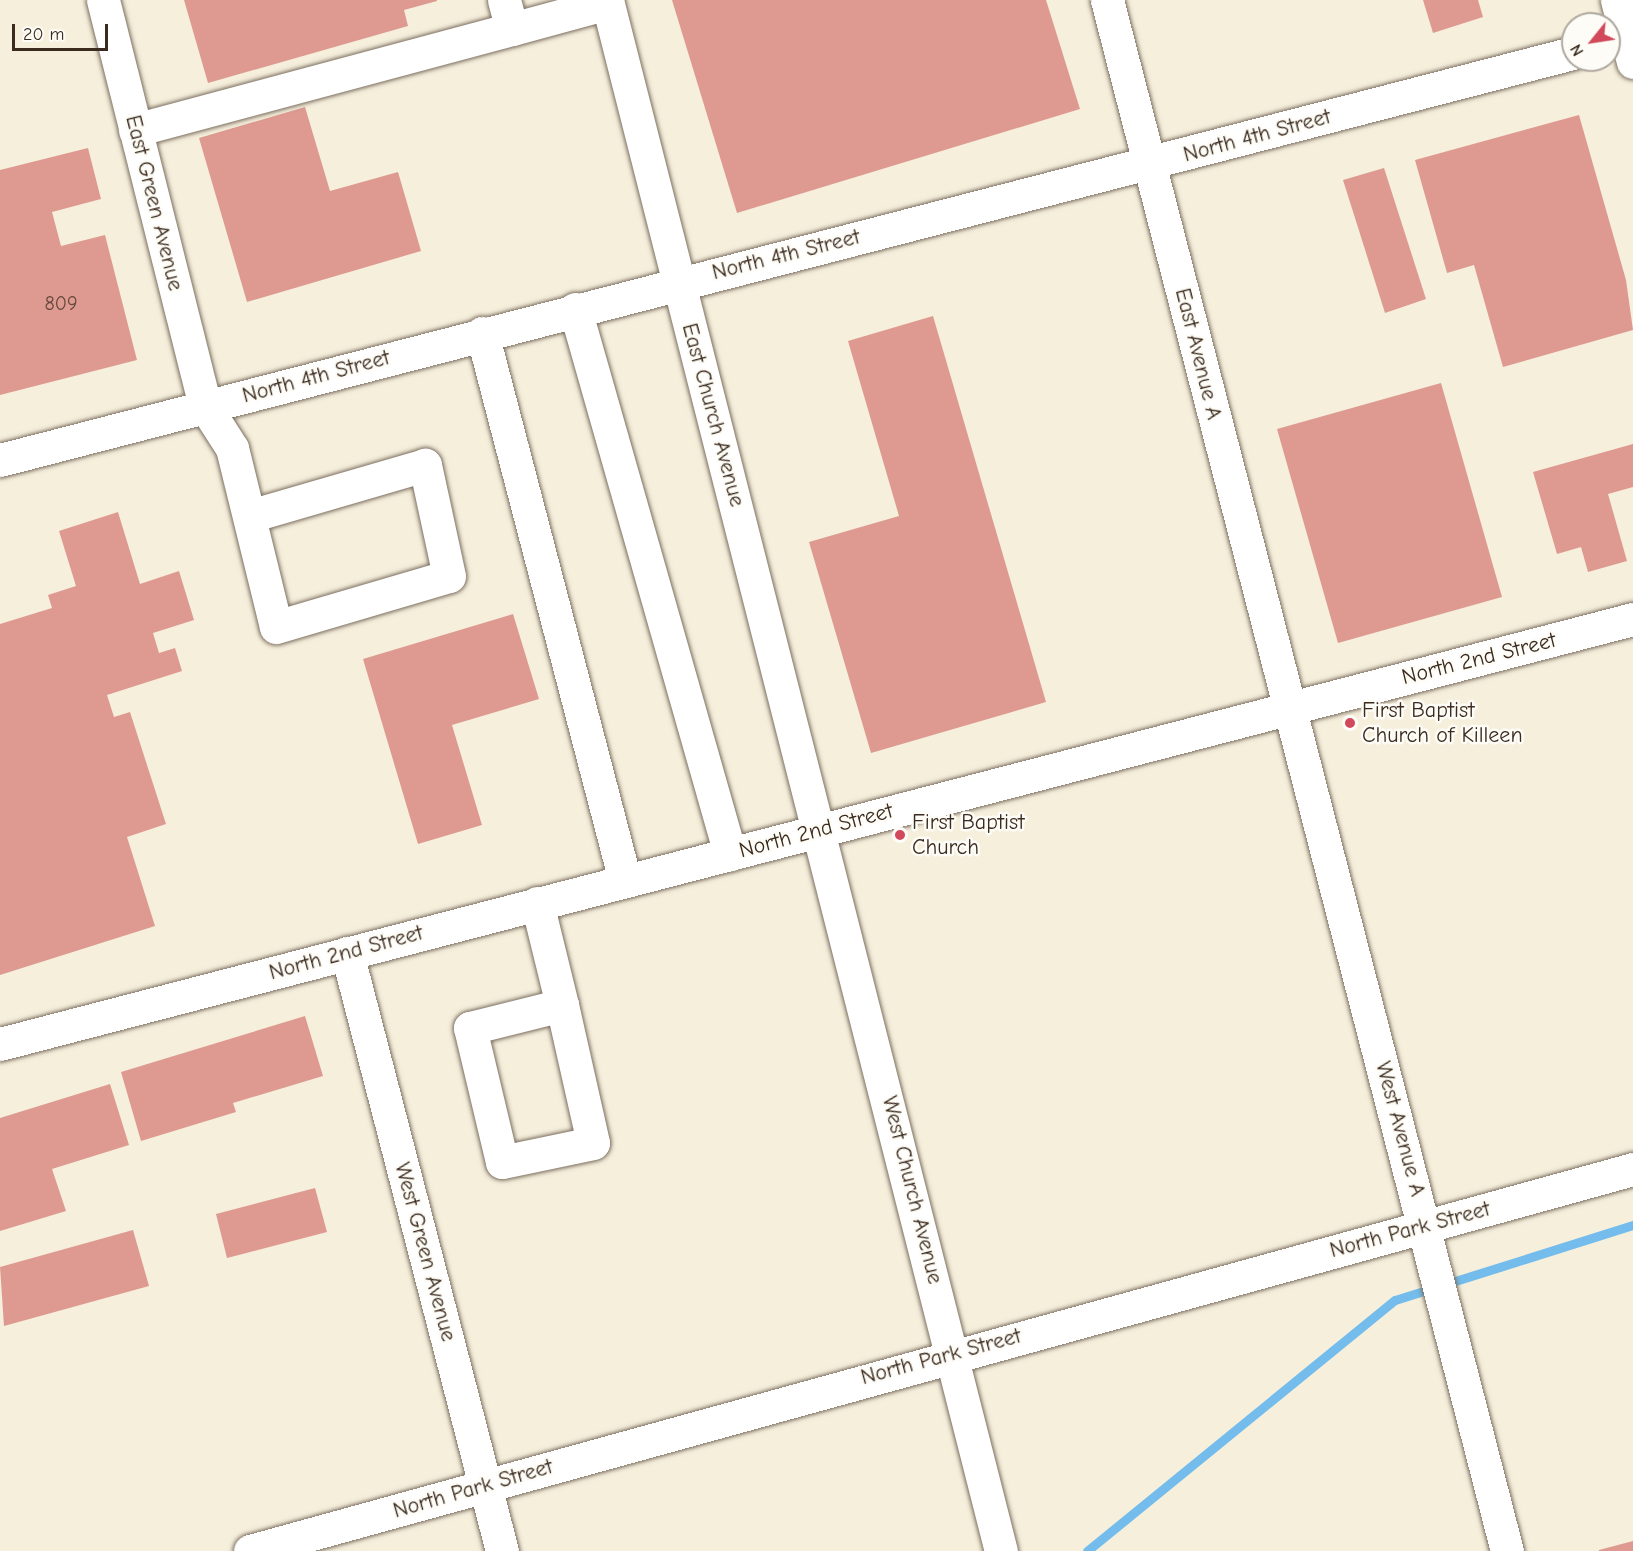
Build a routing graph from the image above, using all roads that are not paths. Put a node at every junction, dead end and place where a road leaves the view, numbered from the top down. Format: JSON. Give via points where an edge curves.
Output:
{"nodes":[{"id":1,"x":103,"y":0,"type":"edge"},
{"id":2,"x":1107,"y":0,"type":"edge"},
{"id":3,"x":1617,"y":0,"type":"edge"},
{"id":4,"x":608,"y":2,"type":"edge"},
{"id":5,"x":508,"y":15,"type":"edge"},
{"id":6,"x":1626,"y":45,"type":"edge"},
{"id":7,"x":1561,"y":56,"type":"edge"},
{"id":8,"x":135,"y":130,"type":"junction"},
{"id":9,"x":1149,"y":165,"type":"junction"},
{"id":10,"x":679,"y":282,"type":"junction"},
{"id":11,"x":575,"y":309,"type":"junction"},
{"id":12,"x":482,"y":333,"type":"junction"},
{"id":13,"x":205,"y":405,"type":"junction"},
{"id":14,"x":0,"y":460,"type":"edge"},
{"id":15,"x":249,"y":516,"type":"junction"},
{"id":16,"x":1633,"y":619,"type":"edge"},
{"id":17,"x":1288,"y":708,"type":"junction"},
{"id":18,"x":820,"y":830,"type":"junction"},
{"id":19,"x":730,"y":854,"type":"junction"},
{"id":20,"x":626,"y":881,"type":"junction"},
{"id":21,"x":537,"y":903,"type":"junction"},
{"id":22,"x":347,"y":953,"type":"junction"},
{"id":23,"x":562,"y":1005,"type":"junction"},
{"id":24,"x":0,"y":1044,"type":"edge"},
{"id":25,"x":1633,"y":1169,"type":"edge"},
{"id":26,"x":1428,"y":1238,"type":"junction"},
{"id":27,"x":954,"y":1353,"type":"junction"},
{"id":28,"x":486,"y":1485,"type":"junction"},
{"id":29,"x":1000,"y":1545,"type":"edge"},
{"id":30,"x":250,"y":1551,"type":"edge"},
{"id":31,"x":502,"y":1551,"type":"edge"},
{"id":32,"x":1507,"y":1551,"type":"edge"}],
"edges":[{"from":1,"to":8,"type":"street","name":"East Green Avenue"},
{"from":2,"to":9,"type":"street","name":"East Avenue A"},
{"from":3,"to":6,"type":"street"},
{"from":4,"to":5,"type":"street"},
{"from":4,"to":10,"type":"street","name":"East Church Avenue"},
{"from":5,"to":8,"type":"street"},
{"from":7,"to":9,"type":"street","name":"North 4th Street"},
{"from":8,"to":13,"type":"street","name":"East Green Avenue"},
{"from":9,"to":10,"type":"street","name":"North 4th Street"},
{"from":9,"to":17,"type":"street","name":"East Avenue A"},
{"from":10,"to":11,"type":"street","name":"North 4th Street"},
{"from":10,"to":18,"type":"street","name":"East Church Avenue"},
{"from":11,"to":12,"type":"street","name":"North 4th Street"},
{"from":11,"to":19,"type":"street"},
{"from":12,"to":13,"type":"street","name":"North 4th Street"},
{"from":12,"to":20,"type":"street"},
{"from":13,"to":14,"type":"street","name":"North 4th Street"},
{"from":13,"to":15,"type":"street","name":"East Green Avenue","via":[[232,447]]},
{"from":15,"to":15,"type":"street","name":"East Green Avenue","via":[[276,627],[449,576],[425,465]]},
{"from":16,"to":17,"type":"street","name":"North 2nd Street"},
{"from":17,"to":18,"type":"street","name":"North 2nd Street"},
{"from":17,"to":26,"type":"street","name":"West Avenue A"},
{"from":18,"to":19,"type":"street","name":"North 2nd Street"},
{"from":18,"to":27,"type":"street","name":"West Church Avenue"},
{"from":19,"to":20,"type":"street","name":"North 2nd Street"},
{"from":20,"to":21,"type":"street","name":"North 2nd Street"},
{"from":21,"to":22,"type":"street","name":"North 2nd Street"},
{"from":21,"to":23,"type":"street"},
{"from":22,"to":24,"type":"street","name":"North 2nd Street"},
{"from":22,"to":28,"type":"street","name":"West Green Avenue"},
{"from":23,"to":23,"type":"street","via":[[592,1143],[502,1162],[470,1028]]},
{"from":25,"to":26,"type":"street","name":"North Park Street"},
{"from":26,"to":27,"type":"street","name":"North Park Street"},
{"from":26,"to":32,"type":"street","name":"West Avenue A"},
{"from":27,"to":28,"type":"street","name":"North Park Street"},
{"from":27,"to":29,"type":"street","name":"West Church Avenue"},
{"from":28,"to":30,"type":"street","name":"North Park Street"},
{"from":28,"to":31,"type":"street","name":"West Green Avenue"}]}
